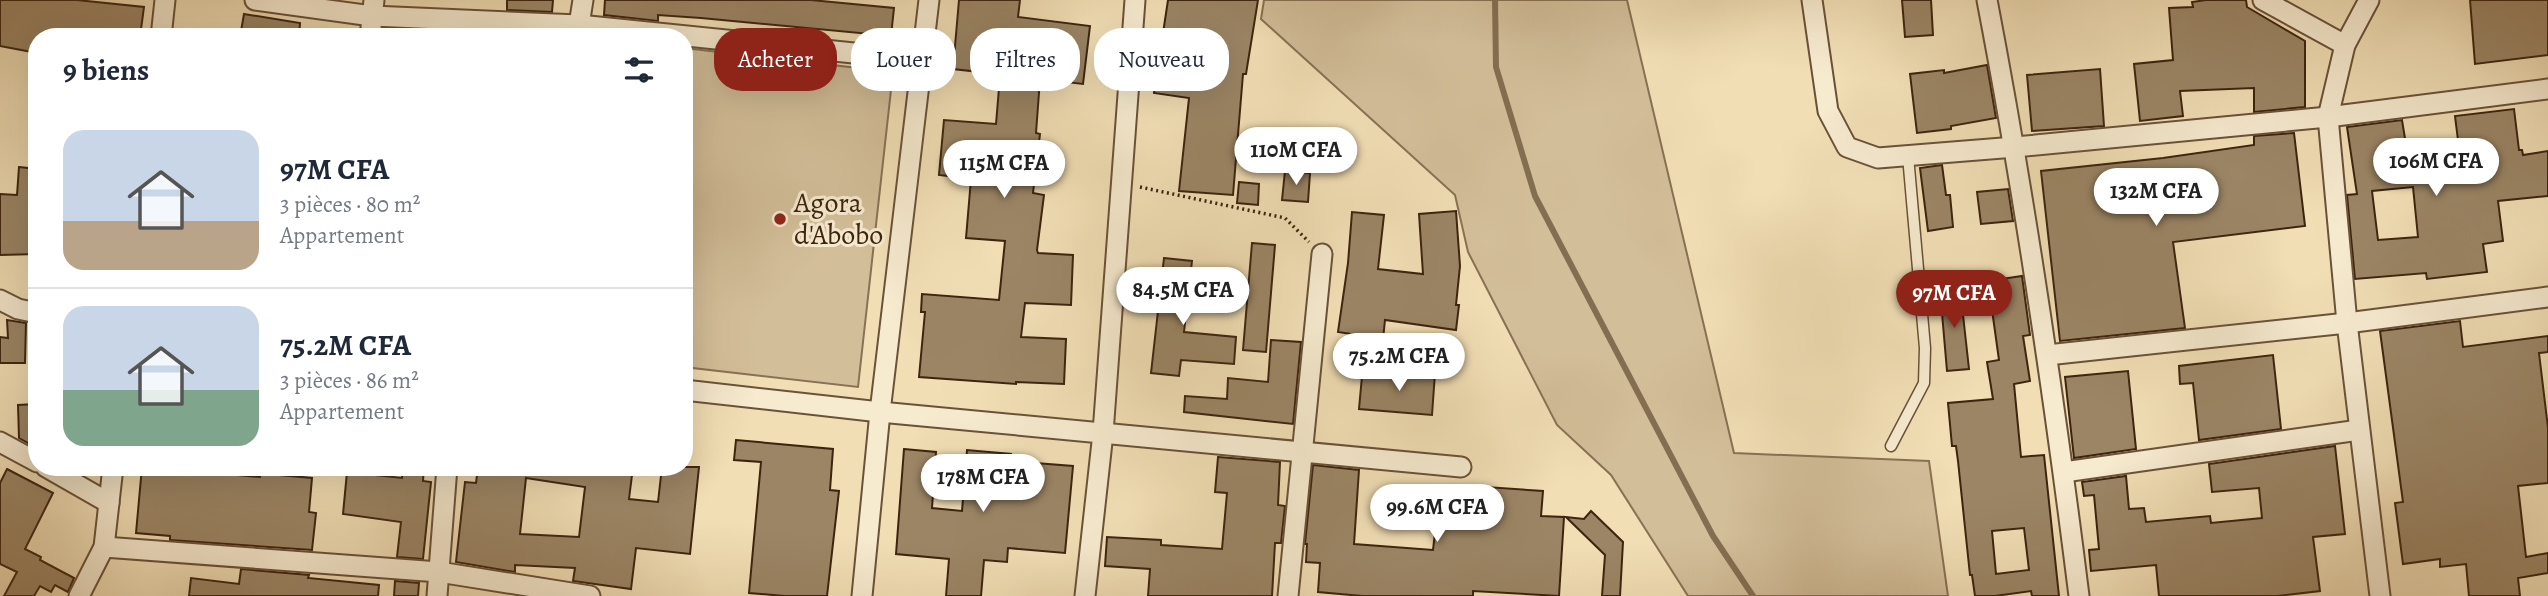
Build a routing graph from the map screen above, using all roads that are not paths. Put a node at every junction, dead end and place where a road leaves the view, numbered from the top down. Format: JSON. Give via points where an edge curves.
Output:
{"nodes":[{"id":1,"x":165,"y":0,"type":"edge"},
{"id":2,"x":256,"y":0,"type":"edge"},
{"id":3,"x":583,"y":0,"type":"edge"},
{"id":4,"x":929,"y":0,"type":"edge"},
{"id":5,"x":1135,"y":0,"type":"edge"},
{"id":6,"x":1812,"y":0,"type":"edge"},
{"id":7,"x":1987,"y":0,"type":"edge"},
{"id":8,"x":2263,"y":0,"type":"edge"},
{"id":9,"x":2369,"y":0,"type":"edge"},
{"id":10,"x":373,"y":8,"type":"edge"},
{"id":11,"x":579,"y":24,"type":"junction"},
{"id":12,"x":162,"y":28,"type":"edge"},
{"id":13,"x":371,"y":28,"type":"edge"},
{"id":14,"x":617,"y":28,"type":"edge"},
{"id":15,"x":926,"y":28,"type":"edge"},
{"id":16,"x":693,"y":36,"type":"edge"},
{"id":17,"x":2345,"y":45,"type":"junction"},
{"id":18,"x":851,"y":53,"type":"edge"},
{"id":19,"x":2548,"y":89,"type":"edge"},
{"id":20,"x":918,"y":91,"type":"edge"},
{"id":21,"x":2328,"y":117,"type":"junction"},
{"id":22,"x":2015,"y":147,"type":"junction"},
{"id":23,"x":1908,"y":156,"type":"junction"},
{"id":24,"x":1322,"y":254,"type":"road end"},
{"id":25,"x":2548,"y":297,"type":"edge"},
{"id":26,"x":0,"y":300,"type":"edge"},
{"id":27,"x":28,"y":311,"type":"edge"},
{"id":28,"x":2347,"y":323,"type":"junction"},
{"id":29,"x":2047,"y":355,"type":"junction"},
{"id":30,"x":693,"y":391,"type":"edge"},
{"id":31,"x":880,"y":412,"type":"junction"},
{"id":32,"x":2359,"y":430,"type":"junction"},
{"id":33,"x":1103,"y":433,"type":"junction"},
{"id":34,"x":0,"y":442,"type":"edge"},
{"id":35,"x":1891,"y":446,"type":"dead end"},
{"id":36,"x":1301,"y":451,"type":"junction"},
{"id":37,"x":28,"y":457,"type":"edge"},
{"id":38,"x":1461,"y":467,"type":"dead end"},
{"id":39,"x":2064,"y":472,"type":"junction"},
{"id":40,"x":62,"y":476,"type":"edge"},
{"id":41,"x":112,"y":476,"type":"edge"},
{"id":42,"x":446,"y":476,"type":"edge"},
{"id":43,"x":109,"y":503,"type":"junction"},
{"id":44,"x":104,"y":547,"type":"junction"},
{"id":45,"x":439,"y":572,"type":"junction"},
{"id":46,"x":79,"y":596,"type":"edge"},
{"id":47,"x":436,"y":596,"type":"edge"},
{"id":48,"x":590,"y":596,"type":"edge"},
{"id":49,"x":862,"y":596,"type":"edge"},
{"id":50,"x":1085,"y":596,"type":"edge"},
{"id":51,"x":1288,"y":596,"type":"edge"},
{"id":52,"x":2079,"y":596,"type":"edge"},
{"id":53,"x":2379,"y":596,"type":"edge"}],
"edges":[{"from":1,"to":12,"type":"street"},
{"from":2,"to":10,"type":"street"},
{"from":3,"to":11,"type":"street"},
{"from":4,"to":15,"type":"street"},
{"from":5,"to":33,"type":"street"},
{"from":6,"to":23,"type":"street","via":[[1828,111],[1847,147],[1878,158]]},
{"from":7,"to":22,"type":"street"},
{"from":8,"to":17,"type":"street"},
{"from":9,"to":17,"type":"street"},
{"from":10,"to":11,"type":"street"},
{"from":10,"to":13,"type":"street"},
{"from":11,"to":14,"type":"street"},
{"from":16,"to":18,"type":"street"},
{"from":17,"to":21,"type":"street"},
{"from":19,"to":21,"type":"street"},
{"from":20,"to":31,"type":"street"},
{"from":21,"to":22,"type":"street"},
{"from":21,"to":28,"type":"street"},
{"from":22,"to":23,"type":"street"},
{"from":22,"to":29,"type":"street"},
{"from":23,"to":35,"type":"lane","via":[[1926,348],[1924,383]]},
{"from":24,"to":36,"type":"street"},
{"from":25,"to":28,"type":"street"},
{"from":26,"to":27,"type":"street"},
{"from":28,"to":29,"type":"street"},
{"from":28,"to":32,"type":"street"},
{"from":29,"to":39,"type":"street"},
{"from":30,"to":31,"type":"street"},
{"from":31,"to":33,"type":"street"},
{"from":31,"to":49,"type":"street"},
{"from":32,"to":39,"type":"street"},
{"from":32,"to":53,"type":"street"},
{"from":33,"to":36,"type":"street"},
{"from":33,"to":50,"type":"street"},
{"from":34,"to":37,"type":"street"},
{"from":36,"to":38,"type":"street"},
{"from":36,"to":51,"type":"street"},
{"from":39,"to":52,"type":"street"},
{"from":40,"to":43,"type":"street"},
{"from":41,"to":43,"type":"street"},
{"from":42,"to":45,"type":"street"},
{"from":43,"to":44,"type":"street"},
{"from":44,"to":45,"type":"street"},
{"from":44,"to":46,"type":"street"},
{"from":45,"to":47,"type":"street"},
{"from":45,"to":48,"type":"street"}]}
